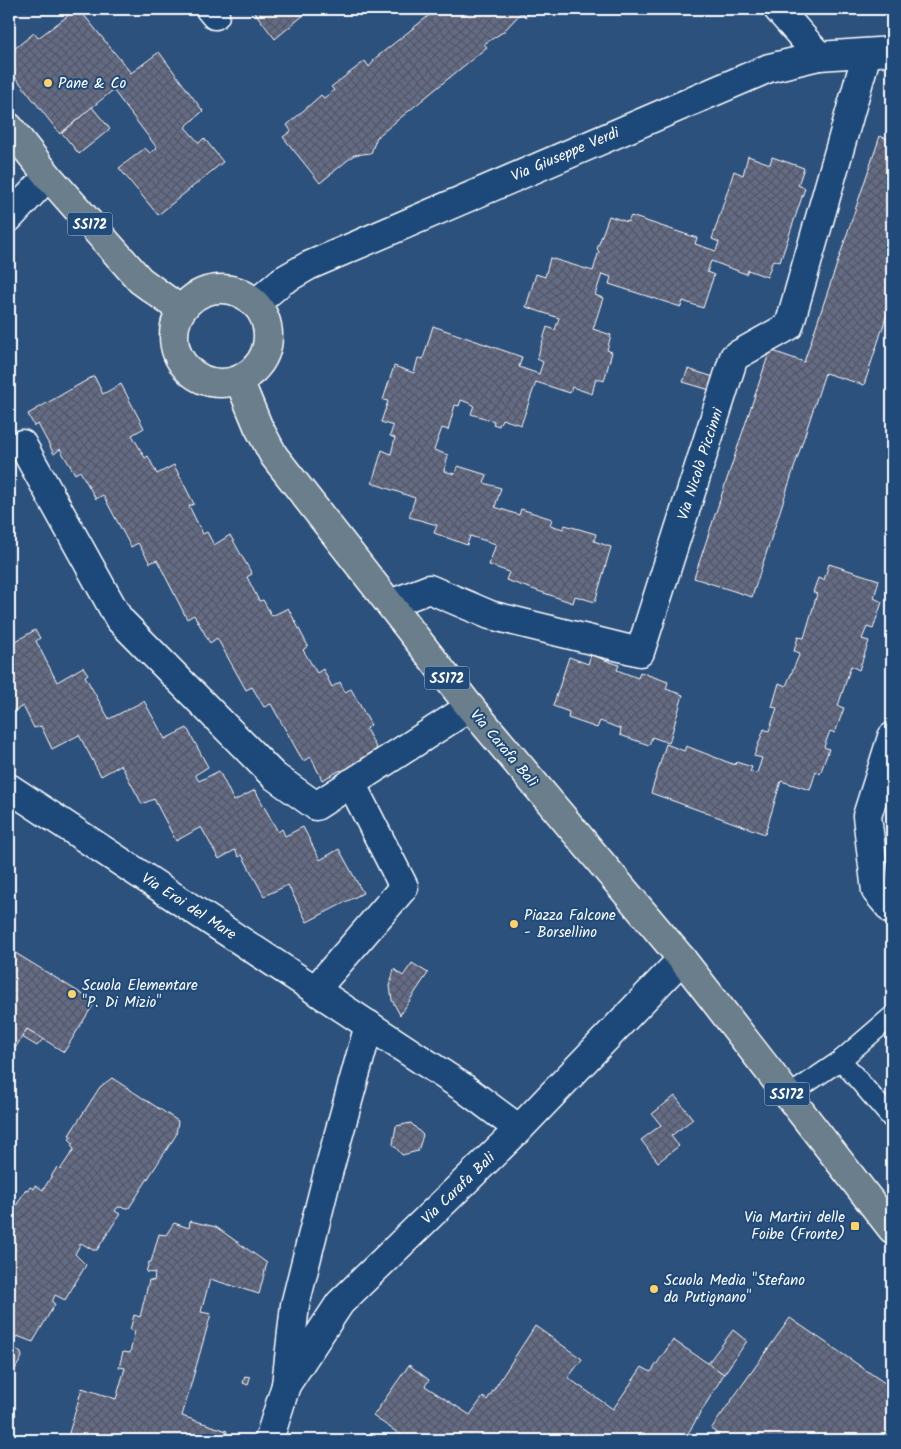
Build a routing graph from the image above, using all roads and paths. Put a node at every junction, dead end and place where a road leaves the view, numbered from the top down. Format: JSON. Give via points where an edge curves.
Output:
{"nodes":[{"id":1,"x":778,"y":9,"type":"edge"},
{"id":2,"x":880,"y":52,"type":"edge"},
{"id":3,"x":819,"y":56,"type":"junction"},
{"id":4,"x":9,"y":127,"type":"edge"},
{"id":5,"x":48,"y":176,"type":"junction"},
{"id":6,"x":9,"y":218,"type":"edge"},
{"id":7,"x":255,"y":304,"type":"junction"},
{"id":8,"x":182,"y":310,"type":"junction"},
{"id":9,"x":239,"y":380,"type":"junction"},
{"id":10,"x":22,"y":444,"type":"dead end"},
{"id":11,"x":390,"y":604,"type":"junction"},
{"id":12,"x":470,"y":707,"type":"junction"},
{"id":13,"x":892,"y":737,"type":"edge"},
{"id":14,"x":352,"y":783,"type":"junction"},
{"id":15,"x":9,"y":788,"type":"edge"},
{"id":16,"x":892,"y":910,"type":"edge"},
{"id":17,"x":682,"y":959,"type":"junction"},
{"id":18,"x":315,"y":990,"type":"junction"},
{"id":19,"x":892,"y":1016,"type":"edge"},
{"id":20,"x":369,"y":1026,"type":"junction"},
{"id":21,"x":842,"y":1060,"type":"junction"},
{"id":22,"x":788,"y":1096,"type":"junction"},
{"id":23,"x":892,"y":1119,"type":"edge"},
{"id":24,"x":518,"y":1129,"type":"junction"},
{"id":25,"x":892,"y":1230,"type":"edge"},
{"id":26,"x":286,"y":1385,"type":"junction"},
{"id":27,"x":269,"y":1440,"type":"edge"}],
"edges":[{"from":1,"to":3,"type":"street"},
{"from":2,"to":3,"type":"street","name":"Via Giuseppe Verdi"},
{"from":2,"to":11,"type":"street","name":"Via Nicolò Piccinni","via":[[789,326],[734,357],[640,652],[490,615],[429,590]]},
{"from":3,"to":7,"type":"street","name":"Via Giuseppe Verdi","via":[[770,68],[325,258],[282,281]]},
{"from":4,"to":5,"type":"main road","number":"SS172"},
{"from":5,"to":6,"type":"street"},
{"from":5,"to":8,"type":"main road","number":"SS172","via":[[140,280]]},
{"from":7,"to":8,"type":"main road","via":[[246,296],[223,289],[199,294]]},
{"from":7,"to":9,"type":"main road","via":[[267,326],[268,340],[259,363]]},
{"from":8,"to":9,"type":"main road","via":[[174,335],[181,360],[189,371],[213,382]]},
{"from":9,"to":11,"type":"main road","name":"Via Carafa Balì","number":"SS172","via":[[274,456]]},
{"from":10,"to":14,"type":"street","via":[[119,619],[281,781],[316,806]]},
{"from":11,"to":12,"type":"main road","name":"Via Carafa Balì","number":"SS172"},
{"from":12,"to":14,"type":"street"},
{"from":12,"to":17,"type":"main road","name":"Via Carafa Balì","number":"SS172"},
{"from":13,"to":16,"type":"street","via":[[867,816],[876,891]]},
{"from":14,"to":18,"type":"street","via":[[404,887]]},
{"from":15,"to":18,"type":"street","name":"Via Eroi del Mare"},
{"from":17,"to":22,"type":"main road","number":"SS172"},
{"from":17,"to":24,"type":"street","name":"Via Carafa Bali"},
{"from":18,"to":20,"type":"street","name":"Via Eroi del Mare"},
{"from":19,"to":21,"type":"lane"},
{"from":20,"to":24,"type":"street","name":"Via Eroi del Mare","via":[[464,1088]]},
{"from":20,"to":26,"type":"street","via":[[295,1306]]},
{"from":21,"to":22,"type":"lane"},
{"from":21,"to":23,"type":"lane"},
{"from":22,"to":25,"type":"main road","number":"SS172"},
{"from":24,"to":26,"type":"street","name":"Via Carafa Bali","via":[[340,1303]]},
{"from":26,"to":27,"type":"street","name":"Via Carafa Bali"}]}
